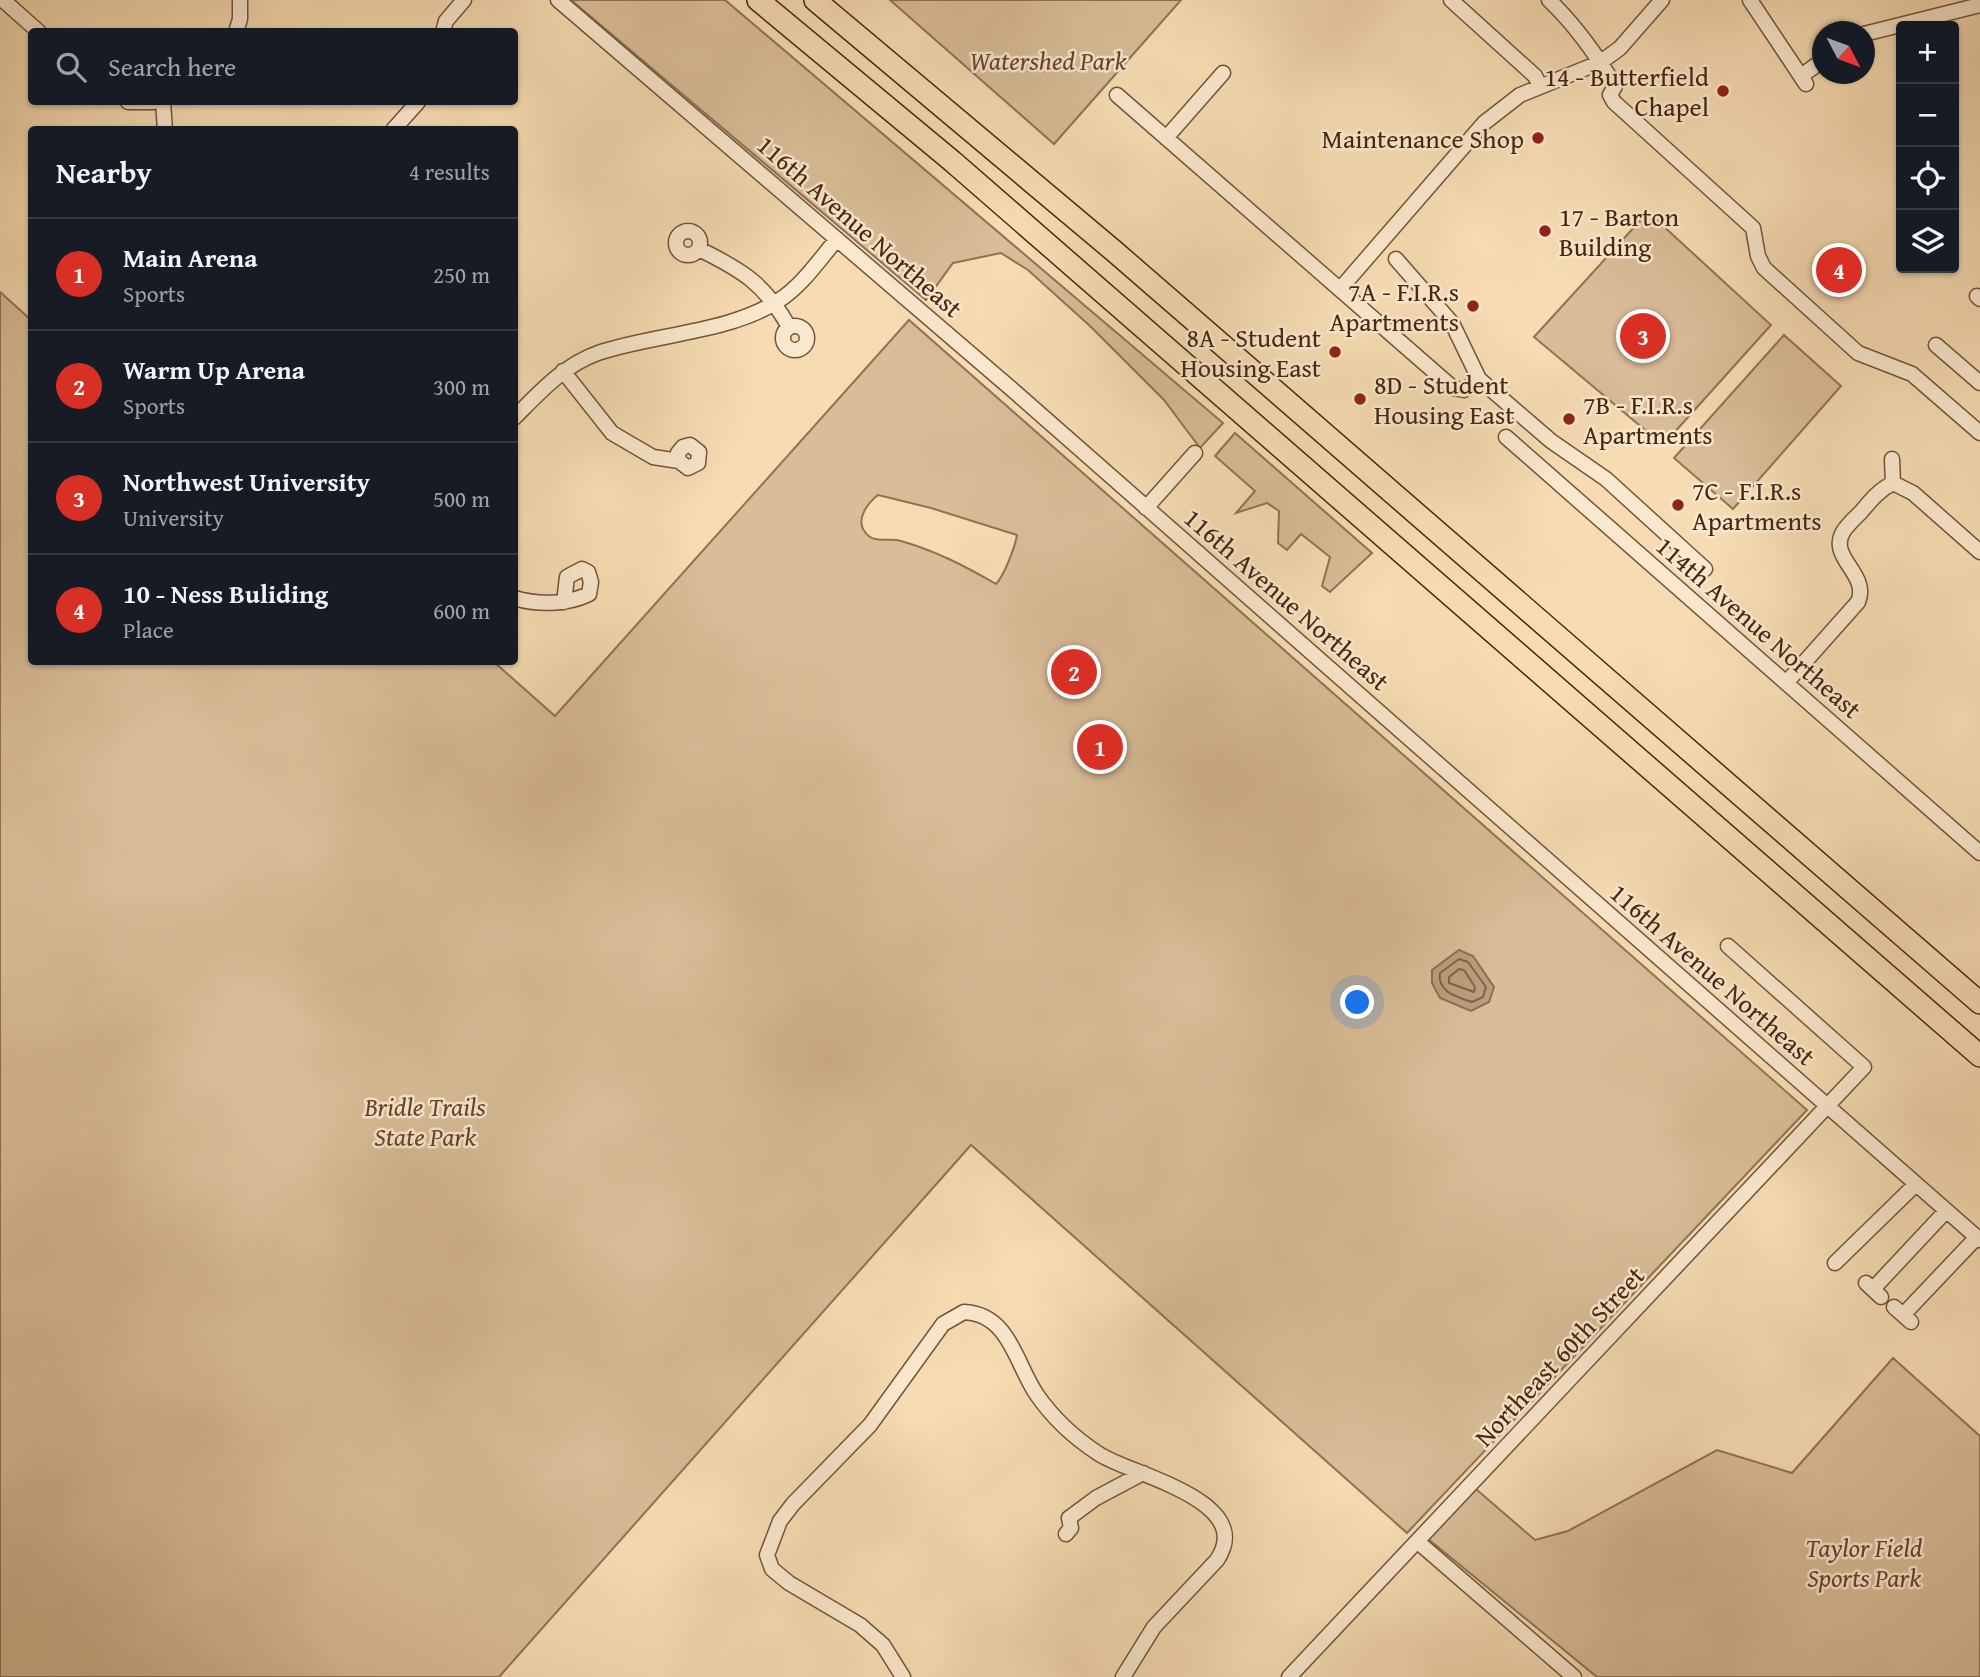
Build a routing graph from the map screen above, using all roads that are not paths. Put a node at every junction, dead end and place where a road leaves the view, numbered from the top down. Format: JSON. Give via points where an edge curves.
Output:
{"nodes":[{"id":1,"x":3,"y":0,"type":"edge"},
{"id":2,"x":464,"y":0,"type":"edge"},
{"id":3,"x":558,"y":0,"type":"edge"},
{"id":4,"x":758,"y":0,"type":"edge"},
{"id":5,"x":816,"y":0,"type":"edge"},
{"id":6,"x":1451,"y":0,"type":"edge"},
{"id":7,"x":1549,"y":0,"type":"edge"},
{"id":8,"x":1662,"y":0,"type":"edge"},
{"id":9,"x":1750,"y":0,"type":"edge"},
{"id":10,"x":240,"y":3,"type":"edge"},
{"id":11,"x":1980,"y":3,"type":"edge"},
{"id":12,"x":34,"y":28,"type":"edge"},
{"id":13,"x":237,"y":28,"type":"edge"},
{"id":14,"x":444,"y":28,"type":"edge"},
{"id":15,"x":1875,"y":31,"type":"edge"},
{"id":16,"x":1601,"y":62,"type":"junction"},
{"id":17,"x":1812,"y":71,"type":"edge"},
{"id":18,"x":1223,"y":73,"type":"dead end"},
{"id":19,"x":1540,"y":86,"type":"junction"},
{"id":20,"x":1117,"y":95,"type":"dead end"},
{"id":21,"x":163,"y":105,"type":"edge"},
{"id":22,"x":416,"y":105,"type":"edge"},
{"id":23,"x":165,"y":126,"type":"edge"},
{"id":24,"x":400,"y":126,"type":"edge"},
{"id":25,"x":1166,"y":138,"type":"junction"},
{"id":26,"x":837,"y":239,"type":"junction"},
{"id":27,"x":699,"y":249,"type":"dead end"},
{"id":28,"x":1396,"y":258,"type":"dead end"},
{"id":29,"x":1341,"y":288,"type":"junction"},
{"id":30,"x":775,"y":303,"type":"junction"},
{"id":31,"x":789,"y":327,"type":"dead end"},
{"id":32,"x":1936,"y":345,"type":"dead end"},
{"id":33,"x":563,"y":371,"type":"junction"},
{"id":34,"x":1479,"y":379,"type":"junction"},
{"id":35,"x":1980,"y":383,"type":"edge"},
{"id":36,"x":518,"y":414,"type":"edge"},
{"id":37,"x":1980,"y":433,"type":"edge"},
{"id":38,"x":1506,"y":438,"type":"dead end"},
{"id":39,"x":1195,"y":453,"type":"dead end"},
{"id":40,"x":1892,"y":459,"type":"dead end"},
{"id":41,"x":679,"y":461,"type":"dead end"},
{"id":42,"x":1893,"y":483,"type":"junction"},
{"id":43,"x":1146,"y":508,"type":"junction"},
{"id":44,"x":1980,"y":552,"type":"edge"},
{"id":45,"x":1705,"y":569,"type":"dead end"},
{"id":46,"x":518,"y":599,"type":"edge"},
{"id":47,"x":564,"y":602,"type":"dead end"},
{"id":48,"x":1786,"y":683,"type":"junction"},
{"id":49,"x":1980,"y":853,"type":"edge"},
{"id":50,"x":1728,"y":946,"type":"dead end"},
{"id":51,"x":1980,"y":1003,"type":"edge"},
{"id":52,"x":1980,"y":1056,"type":"edge"},
{"id":53,"x":1827,"y":1107,"type":"junction"},
{"id":54,"x":1916,"y":1184,"type":"junction"},
{"id":55,"x":1946,"y":1211,"type":"junction"},
{"id":56,"x":1978,"y":1238,"type":"edge"},
{"id":57,"x":1835,"y":1263,"type":"dead end"},
{"id":58,"x":1873,"y":1290,"type":"dead end"},
{"id":59,"x":1902,"y":1315,"type":"dead end"},
{"id":60,"x":1143,"y":1473,"type":"junction"},
{"id":61,"x":1066,"y":1534,"type":"dead end"},
{"id":62,"x":1418,"y":1542,"type":"junction"},
{"id":63,"x":1126,"y":1676,"type":"edge"},
{"id":64,"x":903,"y":1677,"type":"edge"},
{"id":65,"x":1289,"y":1677,"type":"edge"},
{"id":66,"x":1574,"y":1677,"type":"edge"}],
"edges":[{"from":1,"to":12,"type":"street"},
{"from":2,"to":14,"type":"street"},
{"from":3,"to":26,"type":"street","name":"116th Avenue Northeast"},
{"from":4,"to":52,"type":"highway","via":[[963,170]]},
{"from":5,"to":51,"type":"highway","via":[[1114,251]]},
{"from":6,"to":19,"type":"street","via":[[1535,76]]},
{"from":7,"to":16,"type":"street"},
{"from":8,"to":16,"type":"street","via":[[1620,48]]},
{"from":9,"to":17,"type":"street","via":[[1803,80]]},
{"from":10,"to":13,"type":"street"},
{"from":11,"to":15,"type":"street"},
{"from":16,"to":19,"type":"street"},
{"from":16,"to":37,"type":"street","via":[[1615,86],[1610,95],[1614,102],[1753,228],[1764,268],[1858,353],[1912,374]]},
{"from":18,"to":25,"type":"street"},
{"from":19,"to":29,"type":"street","via":[[1520,95],[1484,123]]},
{"from":20,"to":25,"type":"street"},
{"from":21,"to":23,"type":"street"},
{"from":22,"to":24,"type":"street"},
{"from":25,"to":29,"type":"street"},
{"from":26,"to":30,"type":"street","via":[[791,292]]},
{"from":26,"to":43,"type":"street","name":"116th Avenue Northeast"},
{"from":27,"to":30,"type":"street","via":[[741,270]]},
{"from":28,"to":34,"type":"street","via":[[1452,323]]},
{"from":29,"to":34,"type":"street","via":[[1452,388],[1464,390]]},
{"from":30,"to":31,"type":"street"},
{"from":30,"to":33,"type":"street","via":[[716,324],[597,353]]},
{"from":32,"to":35,"type":"street"},
{"from":33,"to":36,"type":"street"},
{"from":33,"to":41,"type":"street","via":[[612,433],[653,457]]},
{"from":34,"to":45,"type":"street","via":[[1551,441],[1606,480]]},
{"from":38,"to":48,"type":"street","name":"114th Avenue Northeast"},
{"from":39,"to":43,"type":"street"},
{"from":40,"to":42,"type":"street"},
{"from":42,"to":44,"type":"street","via":[[1913,493]]},
{"from":42,"to":48,"type":"street","via":[[1880,489],[1839,543],[1861,582],[1858,602]]},
{"from":43,"to":53,"type":"street","name":"116th Avenue Northeast"},
{"from":46,"to":47,"type":"street"},
{"from":48,"to":49,"type":"street","name":"114th Avenue Northeast"},
{"from":50,"to":53,"type":"street","name":"Northeast 60th Street","via":[[1864,1067]]},
{"from":53,"to":54,"type":"street","name":"116th Avenue Northeast"},
{"from":53,"to":62,"type":"street","name":"Northeast 60th Street"},
{"from":54,"to":55,"type":"street","name":"116th Avenue Northeast"},
{"from":54,"to":57,"type":"street"},
{"from":55,"to":56,"type":"street","name":"116th Avenue Northeast"},
{"from":55,"to":58,"type":"street"},
{"from":56,"to":59,"type":"street"},
{"from":60,"to":61,"type":"street","via":[[1069,1518],[1071,1528]]},
{"from":60,"to":63,"type":"street","via":[[1192,1495],[1226,1534],[1224,1549],[1154,1627]]},
{"from":60,"to":64,"type":"street","via":[[1100,1454],[1057,1419],[1036,1394],[998,1326],[986,1317],[964,1312],[943,1324],[870,1425],[786,1513],[767,1555],[772,1569],[789,1583],[860,1625],[883,1645]]},
{"from":62,"to":65,"type":"street","name":"Northeast 60th Street"},
{"from":62,"to":66,"type":"street"}]}
